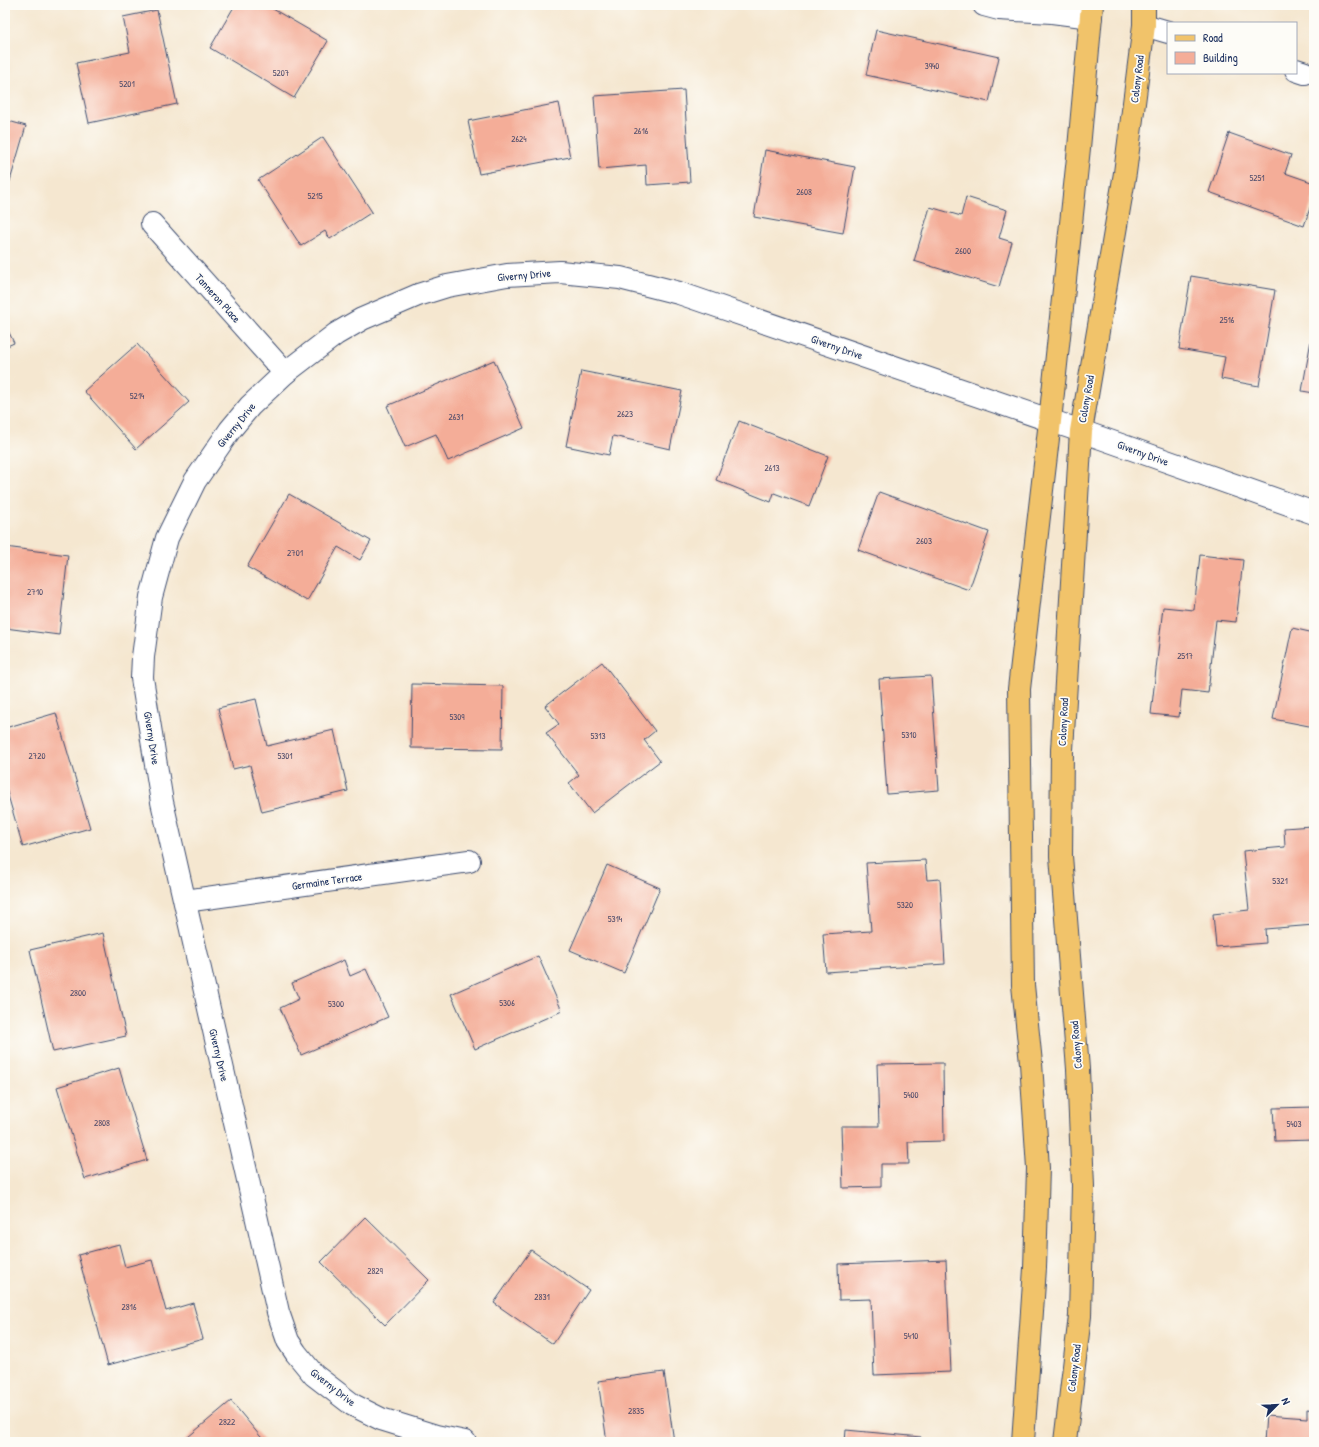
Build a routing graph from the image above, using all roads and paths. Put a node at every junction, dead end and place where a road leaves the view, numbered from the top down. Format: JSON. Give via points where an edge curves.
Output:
{"nodes":[{"id":1,"x":984,"y":5,"type":"edge"},
{"id":2,"x":1091,"y":11,"type":"edge"},
{"id":3,"x":1144,"y":15,"type":"edge"},
{"id":4,"x":1167,"y":31,"type":"edge"},
{"id":5,"x":152,"y":224,"type":"dead end"},
{"id":6,"x":285,"y":373,"type":"junction"},
{"id":7,"x":1050,"y":421,"type":"junction"},
{"id":8,"x":1081,"y":431,"type":"junction"},
{"id":9,"x":1314,"y":513,"type":"edge"},
{"id":10,"x":469,"y":861,"type":"dead end"},
{"id":11,"x":185,"y":901,"type":"junction"},
{"id":12,"x":465,"y":1442,"type":"edge"},
{"id":13,"x":1023,"y":1442,"type":"edge"},
{"id":14,"x":1065,"y":1442,"type":"edge"}],
"edges":[{"from":1,"to":2,"type":"street","via":[[999,9],[1052,12]]},
{"from":2,"to":7,"type":"main road"},
{"from":3,"to":4,"type":"street"},
{"from":3,"to":8,"type":"main road","name":"Colony Road","via":[[1125,173]]},
{"from":5,"to":6,"type":"street","name":"Tanneron Place"},
{"from":6,"to":7,"type":"street","name":"Giverny Drive","via":[[336,334],[362,319],[418,295],[447,286],[506,275],[560,272],[620,278],[679,293]]},
{"from":6,"to":11,"type":"street","name":"Giverny Drive","via":[[250,406],[195,481],[168,538],[151,597],[142,678],[162,802]]},
{"from":7,"to":8,"type":"street","name":"Giverny Drive"},
{"from":7,"to":13,"type":"main road","via":[[1019,689],[1023,985],[1038,1168],[1035,1268]]},
{"from":8,"to":9,"type":"street","name":"Giverny Drive"},
{"from":8,"to":14,"type":"main road","name":"Colony Road","via":[[1062,750],[1061,856],[1078,1069],[1083,1186],[1080,1316]]},
{"from":10,"to":11,"type":"street","name":"Germaine Terrace"},
{"from":11,"to":12,"type":"street","name":"Giverny Drive","via":[[278,1312],[288,1341],[314,1375],[353,1405],[381,1419]]}]}
